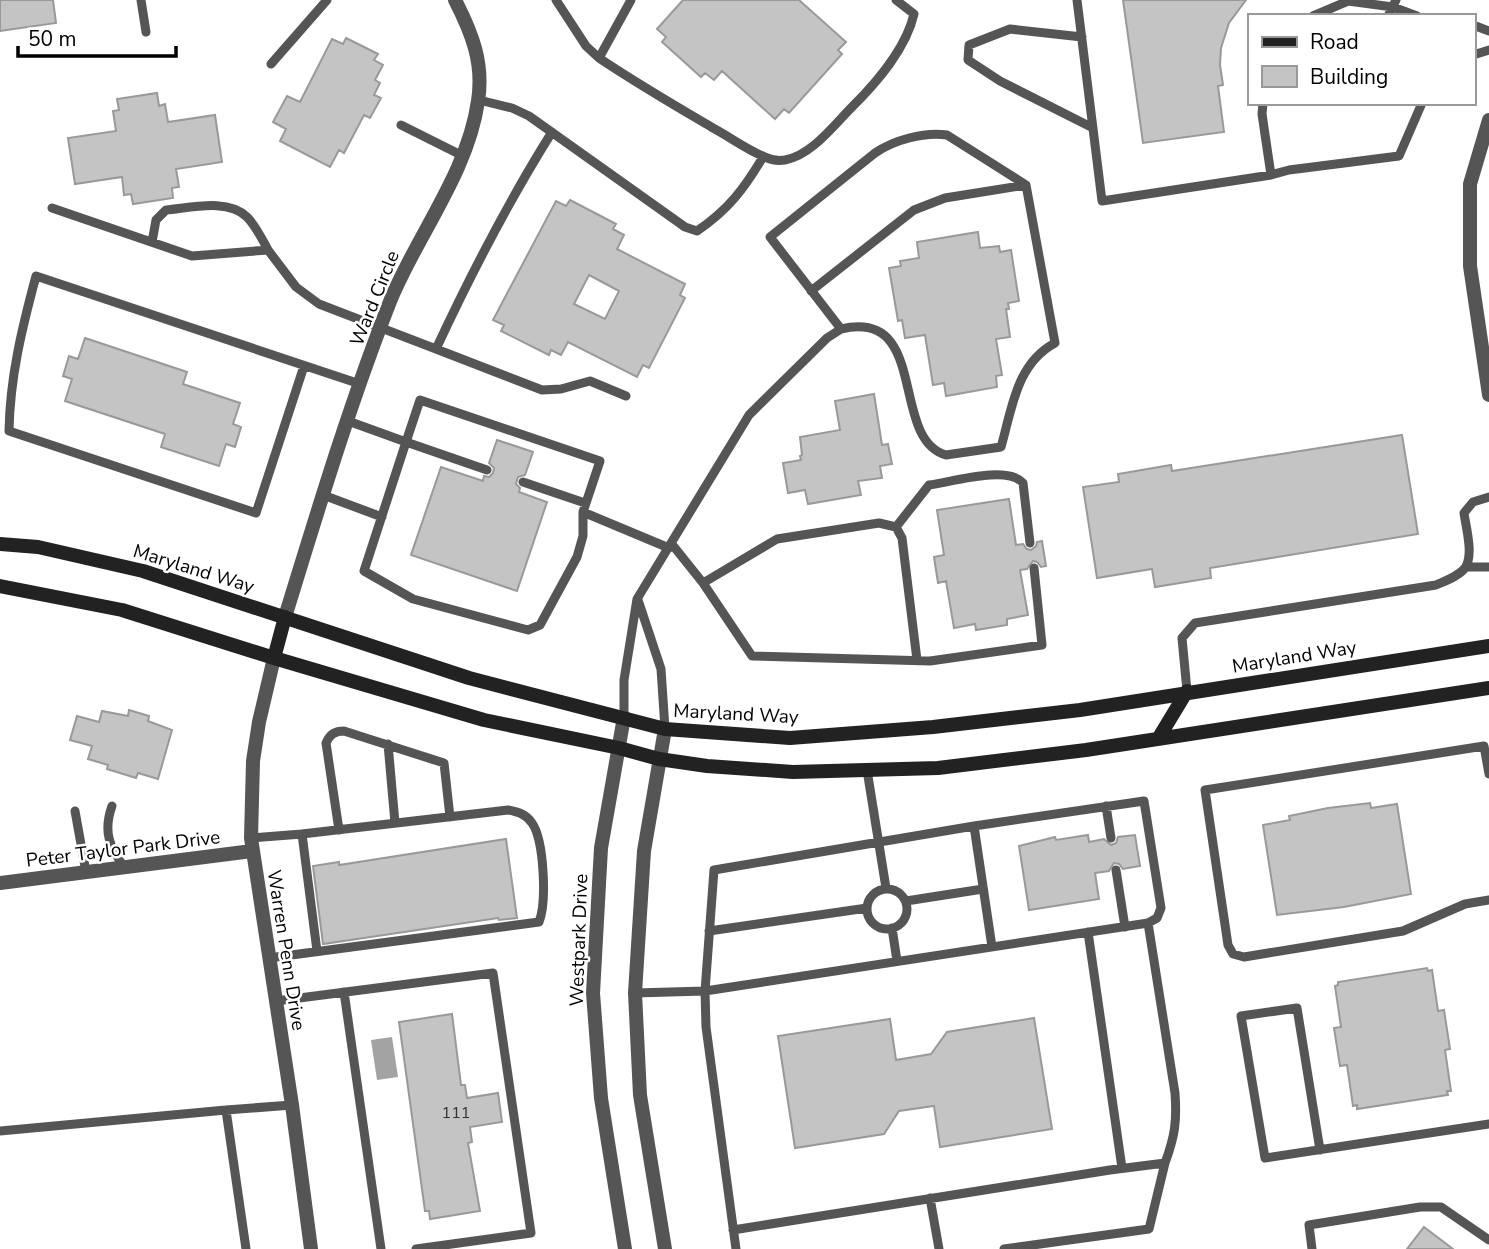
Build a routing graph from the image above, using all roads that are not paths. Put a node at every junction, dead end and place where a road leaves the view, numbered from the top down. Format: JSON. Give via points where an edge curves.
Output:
{"nodes":[{"id":1,"x":141,"y":0,"type":"edge"},
{"id":2,"x":327,"y":0,"type":"edge"},
{"id":3,"x":455,"y":0,"type":"edge"},
{"id":4,"x":556,"y":0,"type":"edge"},
{"id":5,"x":631,"y":0,"type":"edge"},
{"id":6,"x":896,"y":0,"type":"edge"},
{"id":7,"x":1077,"y":0,"type":"edge"},
{"id":8,"x":1392,"y":8,"type":"edge"},
{"id":9,"x":1318,"y":14,"type":"edge"},
{"id":10,"x":1411,"y":14,"type":"edge"},
{"id":11,"x":146,"y":32,"type":"dead end"},
{"id":12,"x":1082,"y":37,"type":"junction"},
{"id":13,"x":599,"y":58,"type":"junction"},
{"id":14,"x":271,"y":64,"type":"dead end"},
{"id":15,"x":479,"y":100,"type":"junction"},
{"id":16,"x":1263,"y":105,"type":"edge"},
{"id":17,"x":1421,"y":105,"type":"edge"},
{"id":18,"x":1489,"y":120,"type":"edge"},
{"id":19,"x":401,"y":125,"type":"dead end"},
{"id":20,"x":1093,"y":128,"type":"junction"},
{"id":21,"x":552,"y":132,"type":"junction"},
{"id":22,"x":463,"y":156,"type":"junction"},
{"id":23,"x":763,"y":157,"type":"junction"},
{"id":24,"x":1271,"y":175,"type":"junction"},
{"id":25,"x":1026,"y":184,"type":"junction"},
{"id":26,"x":52,"y":208,"type":"dead end"},
{"id":27,"x":152,"y":242,"type":"junction"},
{"id":28,"x":268,"y":250,"type":"junction"},
{"id":29,"x":811,"y":291,"type":"junction"},
{"id":30,"x":381,"y":328,"type":"junction"},
{"id":31,"x":841,"y":329,"type":"junction"},
{"id":32,"x":436,"y":349,"type":"junction"},
{"id":33,"x":1486,"y":361,"type":"edge"},
{"id":34,"x":304,"y":366,"type":"junction"},
{"id":35,"x":360,"y":384,"type":"junction"},
{"id":36,"x":1489,"y":395,"type":"edge"},
{"id":37,"x":626,"y":396,"type":"dead end"},
{"id":38,"x":348,"y":421,"type":"junction"},
{"id":39,"x":406,"y":442,"type":"junction"},
{"id":40,"x":487,"y":470,"type":"dead end"},
{"id":41,"x":523,"y":482,"type":"dead end"},
{"id":42,"x":323,"y":495,"type":"junction"},
{"id":43,"x":1489,"y":497,"type":"edge"},
{"id":44,"x":584,"y":508,"type":"junction"},
{"id":45,"x":382,"y":517,"type":"junction"},
{"id":46,"x":896,"y":527,"type":"junction"},
{"id":47,"x":1030,"y":543,"type":"dead end"},
{"id":48,"x":0,"y":544,"type":"edge"},
{"id":49,"x":670,"y":545,"type":"junction"},
{"id":50,"x":1466,"y":567,"type":"junction"},
{"id":51,"x":1489,"y":567,"type":"edge"},
{"id":52,"x":1034,"y":568,"type":"dead end"},
{"id":53,"x":703,"y":583,"type":"junction"},
{"id":54,"x":0,"y":586,"type":"edge"},
{"id":55,"x":637,"y":599,"type":"junction"},
{"id":56,"x":285,"y":617,"type":"junction"},
{"id":57,"x":1489,"y":646,"type":"edge"},
{"id":58,"x":274,"y":659,"type":"junction"},
{"id":59,"x":917,"y":660,"type":"junction"},
{"id":60,"x":1489,"y":688,"type":"edge"},
{"id":61,"x":1187,"y":691,"type":"junction"},
{"id":62,"x":624,"y":717,"type":"junction"},
{"id":63,"x":665,"y":729,"type":"junction"},
{"id":64,"x":1158,"y":739,"type":"junction"},
{"id":65,"x":388,"y":744,"type":"junction"},
{"id":66,"x":619,"y":748,"type":"junction"},
{"id":67,"x":659,"y":759,"type":"junction"},
{"id":68,"x":866,"y":770,"type":"junction"},
{"id":69,"x":1489,"y":774,"type":"edge"},
{"id":70,"x":112,"y":806,"type":"dead end"},
{"id":71,"x":1106,"y":806,"type":"junction"},
{"id":72,"x":75,"y":810,"type":"dead end"},
{"id":73,"x":450,"y":817,"type":"junction"},
{"id":74,"x":396,"y":823,"type":"junction"},
{"id":75,"x":974,"y":826,"type":"junction"},
{"id":76,"x":339,"y":830,"type":"junction"},
{"id":77,"x":302,"y":834,"type":"junction"},
{"id":78,"x":1111,"y":838,"type":"dead end"},
{"id":79,"x":878,"y":842,"type":"junction"},
{"id":80,"x":251,"y":845,"type":"junction"},
{"id":81,"x":125,"y":867,"type":"junction"},
{"id":82,"x":1116,"y":870,"type":"dead end"},
{"id":83,"x":86,"y":872,"type":"junction"},
{"id":84,"x":0,"y":883,"type":"edge"},
{"id":85,"x":886,"y":888,"type":"junction"},
{"id":86,"x":983,"y":889,"type":"junction"},
{"id":87,"x":1489,"y":900,"type":"edge"},
{"id":88,"x":906,"y":901,"type":"junction"},
{"id":89,"x":867,"y":908,"type":"junction"},
{"id":90,"x":1148,"y":923,"type":"junction"},
{"id":91,"x":1125,"y":927,"type":"junction"},
{"id":92,"x":892,"y":928,"type":"junction"},
{"id":93,"x":709,"y":930,"type":"junction"},
{"id":94,"x":1088,"y":932,"type":"junction"},
{"id":95,"x":992,"y":947,"type":"junction"},
{"id":96,"x":317,"y":951,"type":"junction"},
{"id":97,"x":269,"y":958,"type":"junction"},
{"id":98,"x":897,"y":961,"type":"junction"},
{"id":99,"x":705,"y":991,"type":"junction"},
{"id":100,"x":344,"y":992,"type":"junction"},
{"id":101,"x":635,"y":993,"type":"junction"},
{"id":102,"x":275,"y":1001,"type":"junction"},
{"id":103,"x":292,"y":1105,"type":"junction"},
{"id":104,"x":226,"y":1110,"type":"junction"},
{"id":105,"x":1489,"y":1124,"type":"edge"},
{"id":106,"x":0,"y":1131,"type":"edge"},
{"id":107,"x":1320,"y":1150,"type":"junction"},
{"id":108,"x":1165,"y":1163,"type":"junction"},
{"id":109,"x":1122,"y":1168,"type":"junction"},
{"id":110,"x":930,"y":1198,"type":"junction"},
{"id":111,"x":733,"y":1230,"type":"junction"},
{"id":112,"x":1489,"y":1240,"type":"edge"},
{"id":113,"x":246,"y":1249,"type":"edge"},
{"id":114,"x":311,"y":1249,"type":"edge"},
{"id":115,"x":381,"y":1249,"type":"edge"},
{"id":116,"x":416,"y":1249,"type":"edge"},
{"id":117,"x":625,"y":1249,"type":"edge"},
{"id":118,"x":666,"y":1249,"type":"edge"},
{"id":119,"x":736,"y":1249,"type":"edge"},
{"id":120,"x":939,"y":1249,"type":"edge"},
{"id":121,"x":1004,"y":1249,"type":"edge"},
{"id":122,"x":1312,"y":1249,"type":"edge"}],
"edges":[{"from":1,"to":11,"type":"lane"},
{"from":2,"to":14,"type":"lane"},
{"from":3,"to":15,"type":"street","name":"Ward Circle","via":[[475,45]]},
{"from":4,"to":13,"type":"lane"},
{"from":5,"to":13,"type":"lane"},
{"from":6,"to":23,"type":"lane","via":[[914,15],[878,78],[812,146],[788,160]]},
{"from":7,"to":12,"type":"lane"},
{"from":8,"to":9,"type":"lane","via":[[1348,1]]},
{"from":8,"to":10,"type":"lane"},
{"from":12,"to":20,"type":"lane"},
{"from":12,"to":20,"type":"lane","via":[[1010,29],[969,45],[968,61]]},
{"from":13,"to":23,"type":"lane"},
{"from":15,"to":21,"type":"lane","via":[[512,108]]},
{"from":15,"to":22,"type":"street","name":"Ward Circle"},
{"from":16,"to":24,"type":"lane"},
{"from":17,"to":24,"type":"lane","via":[[1399,156]]},
{"from":18,"to":33,"type":"street","via":[[1471,184],[1470,265]]},
{"from":19,"to":22,"type":"lane"},
{"from":20,"to":24,"type":"lane","via":[[1102,201]]},
{"from":21,"to":23,"type":"lane","via":[[697,232],[724,212]]},
{"from":21,"to":32,"type":"lane","via":[[488,242]]},
{"from":22,"to":30,"type":"street","name":"Ward Circle","via":[[400,279]]},
{"from":25,"to":29,"type":"lane","via":[[945,198],[914,209]]},
{"from":25,"to":29,"type":"lane","via":[[947,135],[887,145],[770,237]]},
{"from":25,"to":31,"type":"lane","via":[[1055,343],[1025,370],[1001,447],[938,453],[920,427],[900,359],[889,341],[873,328]]},
{"from":26,"to":27,"type":"lane"},
{"from":27,"to":28,"type":"lane","via":[[192,256]]},
{"from":27,"to":28,"type":"lane","via":[[156,220],[166,210],[224,206],[247,217]]},
{"from":28,"to":30,"type":"lane","via":[[307,296]]},
{"from":29,"to":31,"type":"lane"},
{"from":30,"to":32,"type":"lane"},
{"from":30,"to":35,"type":"street","name":"Ward Circle"},
{"from":31,"to":49,"type":"lane","via":[[749,415]]},
{"from":32,"to":37,"type":"lane","via":[[542,390],[590,382]]},
{"from":33,"to":36,"type":"street"},
{"from":34,"to":34,"type":"lane","via":[[36,276],[15,360],[9,431],[256,513]]},
{"from":34,"to":35,"type":"lane"},
{"from":35,"to":38,"type":"street","name":"Ward Circle"},
{"from":38,"to":39,"type":"lane"},
{"from":38,"to":42,"type":"street","name":"Ward Circle"},
{"from":39,"to":40,"type":"lane"},
{"from":39,"to":44,"type":"lane","via":[[420,400],[600,460]]},
{"from":39,"to":45,"type":"lane"},
{"from":41,"to":44,"type":"lane"},
{"from":42,"to":45,"type":"lane"},
{"from":42,"to":56,"type":"street","name":"Ward Circle"},
{"from":43,"to":50,"type":"lane","via":[[1474,502],[1464,513]]},
{"from":44,"to":45,"type":"lane","via":[[577,557],[540,625],[528,630],[413,599],[364,571]]},
{"from":44,"to":49,"type":"lane"},
{"from":46,"to":47,"type":"lane","via":[[929,485],[1007,474],[1023,483]]},
{"from":46,"to":53,"type":"lane","via":[[879,523],[776,539]]},
{"from":46,"to":59,"type":"lane","via":[[902,538]]},
{"from":48,"to":56,"type":"main road","name":"Maryland Way","via":[[38,547],[143,571]]},
{"from":49,"to":53,"type":"lane"},
{"from":49,"to":55,"type":"lane"},
{"from":50,"to":51,"type":"lane"},
{"from":50,"to":61,"type":"lane","via":[[1436,585],[1195,623],[1182,638]]},
{"from":52,"to":59,"type":"lane","via":[[1042,645]]},
{"from":53,"to":59,"type":"lane","via":[[752,656]]},
{"from":54,"to":58,"type":"main road","via":[[122,610]]},
{"from":55,"to":62,"type":"lane","via":[[624,681]]},
{"from":55,"to":63,"type":"lane","via":[[662,669]]},
{"from":56,"to":58,"type":"main road"},
{"from":56,"to":62,"type":"main road","name":"Maryland Way","via":[[469,678]]},
{"from":57,"to":61,"type":"main road","name":"Maryland Way"},
{"from":58,"to":66,"type":"main road","via":[[484,720]]},
{"from":58,"to":80,"type":"street","name":"Warren Penn Drive","via":[[253,761]]},
{"from":60,"to":64,"type":"main road"},
{"from":61,"to":63,"type":"main road","name":"Maryland Way","via":[[1080,710],[803,737]]},
{"from":61,"to":64,"type":"main road"},
{"from":62,"to":63,"type":"main road","name":"Maryland Way"},
{"from":62,"to":66,"type":"street","name":"Westpark Drive"},
{"from":63,"to":67,"type":"street"},
{"from":64,"to":68,"type":"main road","via":[[938,768]]},
{"from":65,"to":73,"type":"lane","via":[[444,763]]},
{"from":65,"to":74,"type":"lane"},
{"from":65,"to":76,"type":"lane","via":[[344,731],[328,738]]},
{"from":66,"to":67,"type":"main road"},
{"from":66,"to":117,"type":"street","name":"Westpark Drive","via":[[601,848],[593,993],[601,1098]]},
{"from":67,"to":68,"type":"main road","via":[[793,772]]},
{"from":67,"to":101,"type":"street","via":[[643,851]]},
{"from":68,"to":79,"type":"lane"},
{"from":69,"to":87,"type":"lane","via":[[1484,746],[1205,790],[1233,954],[1244,957],[1403,930],[1465,904]]},
{"from":70,"to":81,"type":"lane","via":[[108,839]]},
{"from":71,"to":75,"type":"lane"},
{"from":71,"to":78,"type":"lane"},
{"from":71,"to":90,"type":"lane","via":[[1144,801],[1161,908],[1157,918]]},
{"from":72,"to":83,"type":"lane"},
{"from":73,"to":74,"type":"lane"},
{"from":73,"to":96,"type":"lane","via":[[508,810],[530,819],[542,863],[544,904],[539,922]]},
{"from":74,"to":76,"type":"lane"},
{"from":75,"to":79,"type":"lane"},
{"from":75,"to":86,"type":"lane"},
{"from":76,"to":77,"type":"lane"},
{"from":77,"to":80,"type":"lane"},
{"from":77,"to":96,"type":"lane"},
{"from":79,"to":85,"type":"lane"},
{"from":79,"to":93,"type":"lane","via":[[714,870]]},
{"from":80,"to":81,"type":"street","name":"Peter Taylor Park Drive"},
{"from":80,"to":97,"type":"street","name":"Warren Penn Drive"},
{"from":81,"to":83,"type":"street","name":"Peter Taylor Park Drive"},
{"from":82,"to":91,"type":"lane"},
{"from":83,"to":84,"type":"street","name":"Peter Taylor Park Drive"},
{"from":85,"to":88,"type":"lane","via":[[899,892]]},
{"from":85,"to":89,"type":"lane","via":[[874,893]]},
{"from":86,"to":88,"type":"lane"},
{"from":86,"to":95,"type":"lane"},
{"from":88,"to":92,"type":"lane","via":[[904,920]]},
{"from":89,"to":92,"type":"lane","via":[[872,923]]},
{"from":89,"to":93,"type":"lane"},
{"from":90,"to":91,"type":"lane"},
{"from":90,"to":108,"type":"lane","via":[[1177,1121]]},
{"from":91,"to":94,"type":"lane"},
{"from":92,"to":98,"type":"lane"},
{"from":93,"to":99,"type":"lane"},
{"from":94,"to":95,"type":"lane"},
{"from":94,"to":109,"type":"lane"},
{"from":95,"to":98,"type":"lane"},
{"from":96,"to":97,"type":"lane"},
{"from":97,"to":102,"type":"street","name":"Warren Penn Drive"},
{"from":98,"to":99,"type":"lane"},
{"from":99,"to":101,"type":"lane"},
{"from":99,"to":111,"type":"lane"},
{"from":100,"to":102,"type":"lane"},
{"from":100,"to":115,"type":"lane"},
{"from":100,"to":116,"type":"lane","via":[[494,973],[531,1233]]},
{"from":101,"to":118,"type":"street","via":[[640,1095]]},
{"from":102,"to":103,"type":"street","name":"Warren Penn Drive"},
{"from":103,"to":104,"type":"lane"},
{"from":103,"to":114,"type":"street","name":"Warren Penn Drive"},
{"from":104,"to":106,"type":"lane"},
{"from":104,"to":113,"type":"lane"},
{"from":105,"to":107,"type":"lane"},
{"from":107,"to":107,"type":"lane","via":[[1265,1158],[1241,1016],[1297,1008]]},
{"from":108,"to":109,"type":"lane"},
{"from":108,"to":121,"type":"lane","via":[[1149,1229]]},
{"from":109,"to":110,"type":"lane"},
{"from":110,"to":111,"type":"lane"},
{"from":110,"to":120,"type":"lane"},
{"from":111,"to":119,"type":"lane"},
{"from":112,"to":122,"type":"lane","via":[[1441,1207],[1420,1207],[1309,1225]]}]}
